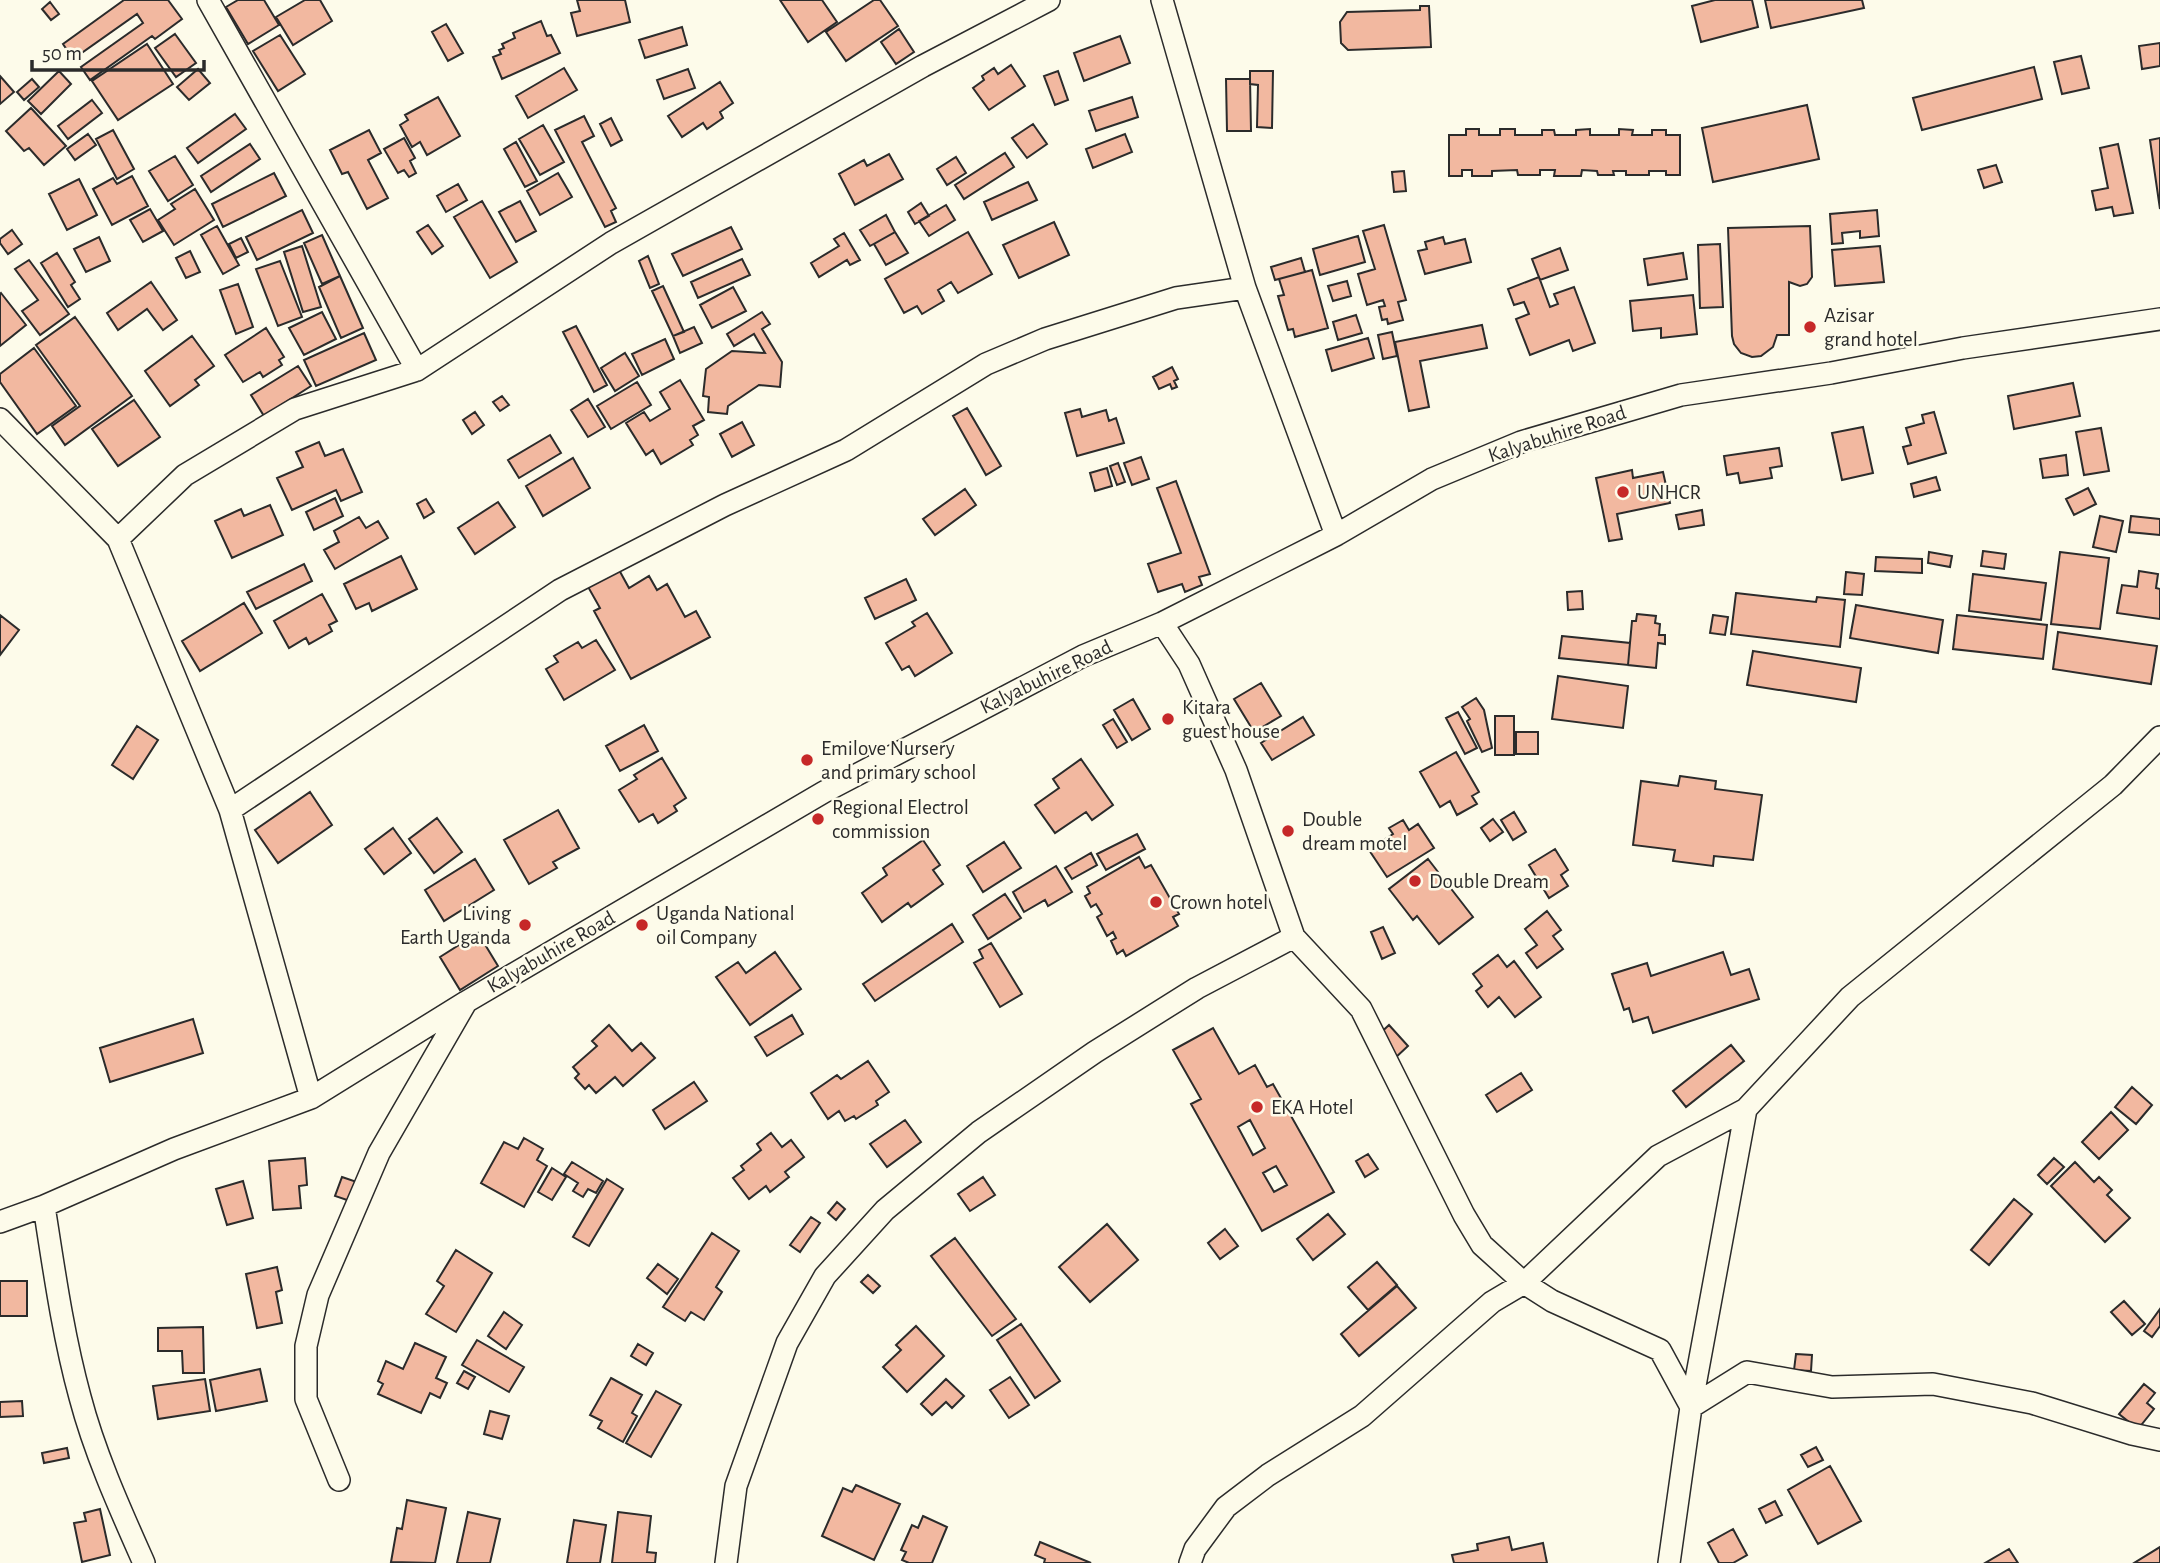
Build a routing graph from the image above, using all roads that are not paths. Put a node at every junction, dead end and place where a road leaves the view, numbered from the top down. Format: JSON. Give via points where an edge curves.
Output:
{"nodes":[{"id":1,"x":208,"y":0,"type":"edge"},
{"id":2,"x":1049,"y":0,"type":"edge"},
{"id":3,"x":1162,"y":0,"type":"edge"},
{"id":4,"x":1245,"y":288,"type":"junction"},
{"id":5,"x":2160,"y":319,"type":"edge"},
{"id":6,"x":417,"y":370,"type":"junction"},
{"id":7,"x":0,"y":419,"type":"edge"},
{"id":8,"x":1336,"y":535,"type":"junction"},
{"id":9,"x":118,"y":539,"type":"junction"},
{"id":10,"x":1162,"y":623,"type":"junction"},
{"id":11,"x":2160,"y":737,"type":"edge"},
{"id":12,"x":230,"y":810,"type":"junction"},
{"id":13,"x":1294,"y":936,"type":"junction"},
{"id":14,"x":467,"y":1002,"type":"junction"},
{"id":15,"x":310,"y":1098,"type":"junction"},
{"id":16,"x":1746,"y":1109,"type":"junction"},
{"id":17,"x":44,"y":1206,"type":"junction"},
{"id":18,"x":0,"y":1222,"type":"edge"},
{"id":19,"x":1524,"y":1283,"type":"junction"},
{"id":20,"x":1691,"y":1407,"type":"junction"},
{"id":21,"x":2160,"y":1440,"type":"edge"},
{"id":22,"x":339,"y":1480,"type":"dead end"},
{"id":23,"x":144,"y":1563,"type":"edge"},
{"id":24,"x":726,"y":1563,"type":"edge"},
{"id":25,"x":1190,"y":1563,"type":"edge"},
{"id":26,"x":1668,"y":1563,"type":"edge"}],
"edges":[{"from":1,"to":6,"type":"street"},
{"from":2,"to":6,"type":"street","via":[[611,243]]},
{"from":3,"to":4,"type":"street"},
{"from":4,"to":8,"type":"street"},
{"from":4,"to":12,"type":"street","via":[[1175,298],[1045,339],[986,364],[846,450],[725,505],[560,590]]},
{"from":5,"to":8,"type":"street","name":"Kalyabuhire Road","via":[[1681,395],[1521,442],[1432,479]]},
{"from":6,"to":9,"type":"street","via":[[295,409],[185,475]]},
{"from":7,"to":9,"type":"street"},
{"from":8,"to":10,"type":"street","name":"Kalyabuhire Road"},
{"from":9,"to":12,"type":"street"},
{"from":10,"to":13,"type":"street","via":[[1189,664],[1236,770]]},
{"from":10,"to":14,"type":"street","name":"Kalyabuhire Road","via":[[1083,656],[824,792]]},
{"from":11,"to":16,"type":"street","via":[[2113,785],[1850,997]]},
{"from":12,"to":15,"type":"street"},
{"from":13,"to":19,"type":"street","via":[[1361,1009],[1470,1225],[1482,1245]]},
{"from":13,"to":24,"type":"street","via":[[1196,988],[979,1132],[885,1210],[825,1276],[786,1343],[736,1486]]},
{"from":14,"to":15,"type":"street","name":"Kalyabuhire Road"},
{"from":14,"to":22,"type":"street","via":[[379,1153],[318,1295],[306,1346],[306,1399]]},
{"from":15,"to":17,"type":"street","name":"Kalyabuhire Road","via":[[174,1149]]},
{"from":16,"to":19,"type":"street","via":[[1658,1156]]},
{"from":16,"to":20,"type":"street"},
{"from":17,"to":18,"type":"street","name":"Kalyabuhire Road"},
{"from":17,"to":23,"type":"street","via":[[80,1398],[114,1496]]},
{"from":19,"to":20,"type":"street","via":[[1552,1301],[1660,1350]]},
{"from":19,"to":25,"type":"street","via":[[1492,1302],[1362,1416],[1226,1507]]},
{"from":20,"to":21,"type":"street","via":[[1747,1373],[1832,1387],[1933,1384],[2032,1403]]},
{"from":20,"to":26,"type":"street"}]}
